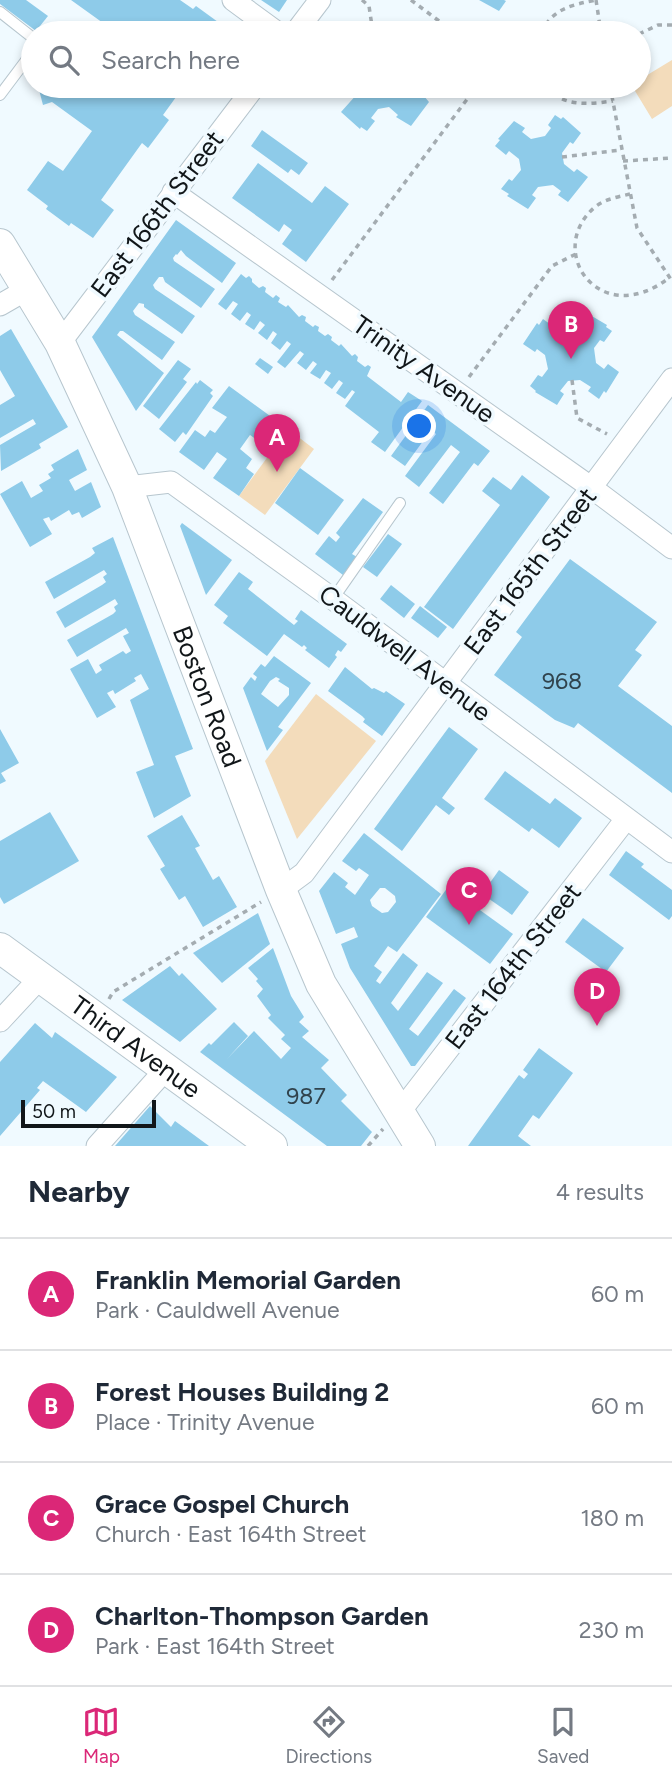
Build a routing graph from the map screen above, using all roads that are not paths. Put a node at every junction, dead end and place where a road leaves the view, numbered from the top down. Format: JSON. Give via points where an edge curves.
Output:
{"nodes":[{"id":1,"x":233,"y":0,"type":"edge"},
{"id":2,"x":320,"y":0,"type":"edge"},
{"id":3,"x":0,"y":12,"type":"edge"},
{"id":4,"x":262,"y":21,"type":"edge"},
{"id":5,"x":304,"y":21,"type":"edge"},
{"id":6,"x":21,"y":29,"type":"edge"},
{"id":7,"x":21,"y":67,"type":"edge"},
{"id":8,"x":0,"y":95,"type":"edge"},
{"id":9,"x":246,"y":98,"type":"edge"},
{"id":10,"x":173,"y":191,"type":"junction"},
{"id":11,"x":0,"y":244,"type":"edge"},
{"id":12,"x":26,"y":290,"type":"junction"},
{"id":13,"x":0,"y":305,"type":"edge"},
{"id":14,"x":60,"y":343,"type":"junction"},
{"id":15,"x":672,"y":379,"type":"edge"},
{"id":16,"x":127,"y":487,"type":"junction"},
{"id":17,"x":592,"y":488,"type":"junction"},
{"id":18,"x":400,"y":503,"type":"dead end"},
{"id":19,"x":672,"y":548,"type":"edge"},
{"id":20,"x":333,"y":599,"type":"junction"},
{"id":21,"x":446,"y":683,"type":"junction"},
{"id":22,"x":626,"y":818,"type":"junction"},
{"id":23,"x":672,"y":852,"type":"edge"},
{"id":24,"x":281,"y":890,"type":"junction"},
{"id":25,"x":0,"y":948,"type":"edge"},
{"id":26,"x":39,"y":979,"type":"junction"},
{"id":27,"x":0,"y":1021,"type":"edge"},
{"id":28,"x":166,"y":1069,"type":"junction"},
{"id":29,"x":389,"y":1122,"type":"junction"},
{"id":30,"x":97,"y":1146,"type":"edge"},
{"id":31,"x":272,"y":1146,"type":"edge"},
{"id":32,"x":420,"y":1146,"type":"edge"}],
"edges":[{"from":1,"to":4,"type":"street"},
{"from":2,"to":5,"type":"street"},
{"from":3,"to":6,"type":"lane"},
{"from":7,"to":8,"type":"lane"},
{"from":9,"to":10,"type":"street","name":"East 166th Street"},
{"from":10,"to":14,"type":"street","name":"East 166th Street"},
{"from":10,"to":17,"type":"street","name":"Trinity Avenue"},
{"from":11,"to":12,"type":"main road","name":"Boston Road"},
{"from":12,"to":13,"type":"street"},
{"from":12,"to":14,"type":"main road","name":"Boston Road"},
{"from":14,"to":16,"type":"main road","name":"Boston Road"},
{"from":15,"to":17,"type":"street","name":"East 165th Street"},
{"from":16,"to":20,"type":"street","name":"Cauldwell Avenue","via":[[171,482]]},
{"from":16,"to":24,"type":"main road","name":"Boston Road"},
{"from":17,"to":19,"type":"street","name":"Trinity Avenue"},
{"from":17,"to":21,"type":"street","name":"East 165th Street"},
{"from":18,"to":20,"type":"lane"},
{"from":20,"to":21,"type":"street","name":"Cauldwell Avenue"},
{"from":21,"to":22,"type":"street","name":"Cauldwell Avenue"},
{"from":21,"to":24,"type":"street","name":"East 165th Street","via":[[304,873]]},
{"from":22,"to":23,"type":"street","name":"Cauldwell Avenue"},
{"from":22,"to":29,"type":"street","name":"East 164th Street"},
{"from":24,"to":29,"type":"main road","name":"Boston Road"},
{"from":25,"to":26,"type":"main road","name":"Third Avenue"},
{"from":26,"to":27,"type":"street"},
{"from":26,"to":28,"type":"main road","name":"Third Avenue"},
{"from":28,"to":30,"type":"street"},
{"from":28,"to":31,"type":"main road","name":"Third Avenue"},
{"from":29,"to":32,"type":"main road","name":"Boston Road"}]}
